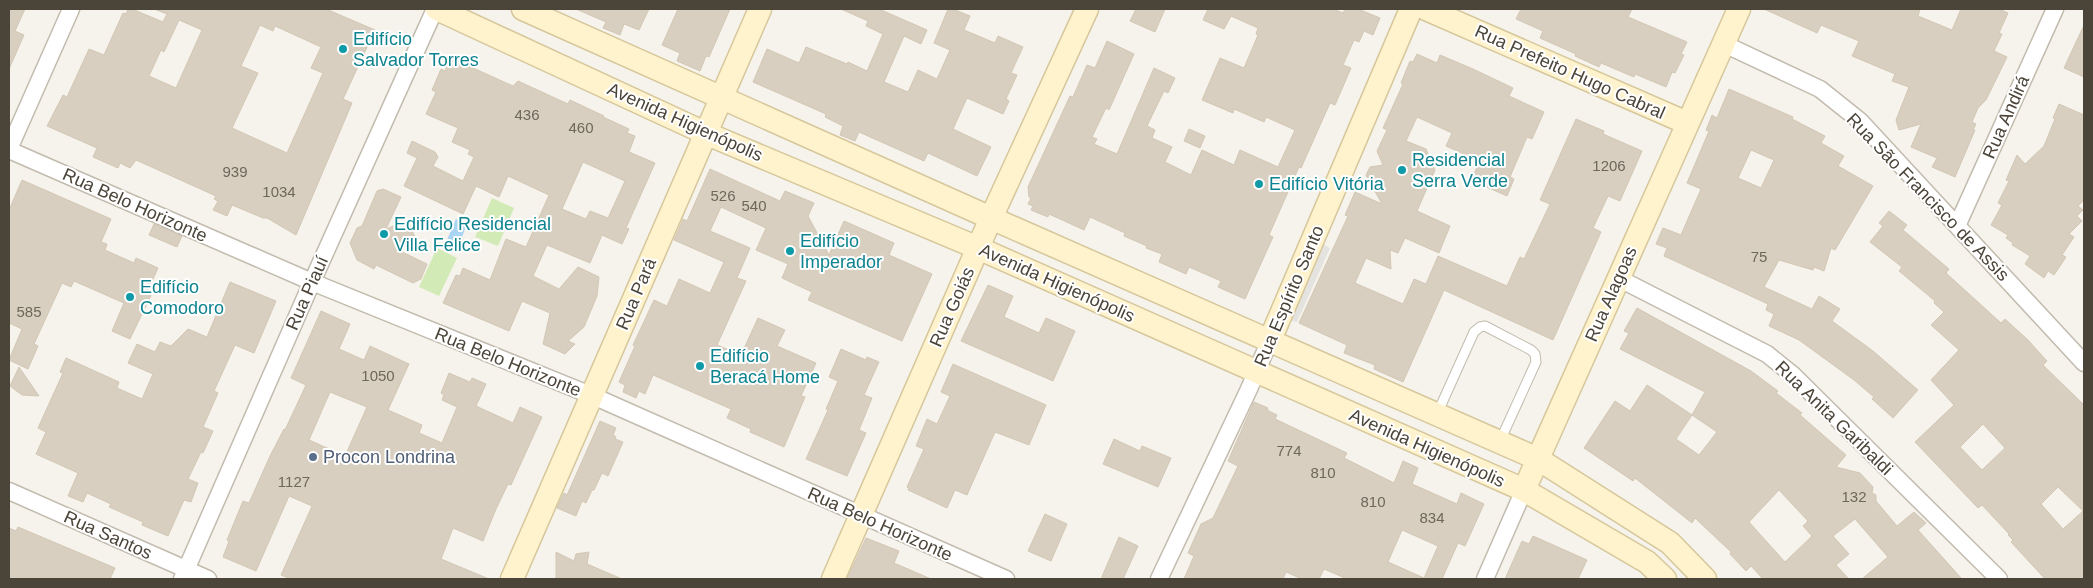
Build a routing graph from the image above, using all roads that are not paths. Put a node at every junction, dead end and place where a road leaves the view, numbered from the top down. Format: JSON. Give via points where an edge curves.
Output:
{"nodes":[{"id":1,"x":71,"y":9,"type":"edge"},
{"id":2,"x":436,"y":9,"type":"edge"},
{"id":3,"x":523,"y":9,"type":"edge"},
{"id":4,"x":760,"y":9,"type":"edge"},
{"id":5,"x":1087,"y":9,"type":"edge"},
{"id":6,"x":1411,"y":9,"type":"edge"},
{"id":7,"x":1426,"y":9,"type":"edge"},
{"id":8,"x":1739,"y":9,"type":"edge"},
{"id":9,"x":2055,"y":9,"type":"edge"},
{"id":10,"x":1724,"y":44,"type":"junction"},
{"id":11,"x":721,"y":97,"type":"junction"},
{"id":12,"x":1687,"y":123,"type":"junction"},
{"id":13,"x":705,"y":133,"type":"junction"},
{"id":14,"x":9,"y":150,"type":"edge"},
{"id":15,"x":991,"y":218,"type":"junction"},
{"id":16,"x":1957,"y":226,"type":"junction"},
{"id":17,"x":978,"y":248,"type":"junction"},
{"id":18,"x":1618,"y":278,"type":"junction"},
{"id":19,"x":312,"y":282,"type":"junction"},
{"id":20,"x":1270,"y":340,"type":"junction"},
{"id":21,"x":2084,"y":364,"type":"edge"},
{"id":22,"x":1256,"y":373,"type":"junction"},
{"id":23,"x":593,"y":396,"type":"junction"},
{"id":24,"x":1437,"y":414,"type":"junction"},
{"id":25,"x":1500,"y":442,"type":"junction"},
{"id":26,"x":1538,"y":459,"type":"junction"},
{"id":27,"x":1524,"y":490,"type":"junction"},
{"id":28,"x":9,"y":491,"type":"edge"},
{"id":29,"x":861,"y":515,"type":"junction"},
{"id":30,"x":184,"y":574,"type":"edge"},
{"id":31,"x":208,"y":579,"type":"edge"},
{"id":32,"x":512,"y":579,"type":"edge"},
{"id":33,"x":833,"y":579,"type":"edge"},
{"id":34,"x":1006,"y":579,"type":"edge"},
{"id":35,"x":1158,"y":579,"type":"edge"},
{"id":36,"x":1485,"y":579,"type":"edge"},
{"id":37,"x":1665,"y":579,"type":"edge"},
{"id":38,"x":1706,"y":579,"type":"edge"},
{"id":39,"x":1999,"y":579,"type":"edge"}],
"edges":[{"from":1,"to":14,"type":"street"},
{"from":2,"to":13,"type":"main road","name":"Avenida Higienópolis"},
{"from":2,"to":19,"type":"street","name":"Rua Piauí"},
{"from":3,"to":11,"type":"main road","name":"Avenida Higienópolis"},
{"from":4,"to":11,"type":"main road","name":"Rua Pará"},
{"from":5,"to":15,"type":"main road","name":"Rua Goiás"},
{"from":6,"to":20,"type":"main road","name":"Rua Espírito Santo"},
{"from":7,"to":12,"type":"main road","name":"Rua Prefeito Hugo Cabral"},
{"from":8,"to":10,"type":"main road","name":"Rua Alagoas"},
{"from":9,"to":16,"type":"street","name":"Rua Andirá"},
{"from":10,"to":12,"type":"main road","name":"Rua Alagoas"},
{"from":10,"to":16,"type":"street","name":"Rua São Francisco de Assis","via":[[1820,89],[1860,121]]},
{"from":11,"to":13,"type":"main road","name":"Rua Pará"},
{"from":11,"to":15,"type":"main road","name":"Avenida Higienópolis"},
{"from":12,"to":18,"type":"main road","name":"Rua Alagoas"},
{"from":13,"to":17,"type":"main road","name":"Avenida Higienópolis"},
{"from":13,"to":23,"type":"main road","name":"Rua Pará"},
{"from":14,"to":19,"type":"street","name":"Rua Belo Horizonte"},
{"from":15,"to":17,"type":"main road","name":"Rua Goiás"},
{"from":15,"to":20,"type":"main road","name":"Avenida Higienópolis"},
{"from":16,"to":21,"type":"street","name":"Rua São Francisco de Assis"},
{"from":17,"to":22,"type":"main road","name":"Avenida Higienópolis"},
{"from":17,"to":29,"type":"main road","name":"Rua Goiás"},
{"from":18,"to":26,"type":"main road","name":"Rua Alagoas"},
{"from":18,"to":39,"type":"street","name":"Rua Anita Garibaldi","via":[[1767,354],[1793,375]]},
{"from":19,"to":23,"type":"street","name":"Rua Belo Horizonte"},
{"from":19,"to":30,"type":"street","name":"Rua Piauí"},
{"from":20,"to":22,"type":"street","name":"Rua Espírito Santo"},
{"from":20,"to":24,"type":"main road","name":"Avenida Higienópolis"},
{"from":22,"to":27,"type":"main road","name":"Avenida Higienópolis"},
{"from":22,"to":35,"type":"street","name":"Rua Espírito Santo"},
{"from":23,"to":29,"type":"street","name":"Rua Belo Horizonte"},
{"from":23,"to":32,"type":"main road","name":"Rua Pará"},
{"from":24,"to":25,"type":"main road","name":"Avenida Higienópolis"},
{"from":24,"to":25,"type":"lane","via":[[1474,332],[1485,326],[1535,354],[1536,362]]},
{"from":25,"to":26,"type":"main road","name":"Avenida Higienópolis"},
{"from":26,"to":27,"type":"main road","name":"Rua Alagoas"},
{"from":26,"to":38,"type":"main road","name":"Avenida Higienópolis","via":[[1670,543]]},
{"from":27,"to":36,"type":"street","name":"Rua Alagoas"},
{"from":27,"to":37,"type":"main road","name":"Avenida Higienópolis","via":[[1647,562]]},
{"from":28,"to":30,"type":"street","name":"Rua Santos"},
{"from":29,"to":33,"type":"main road","name":"Rua Goiás"},
{"from":29,"to":34,"type":"street","name":"Rua Belo Horizonte"},
{"from":30,"to":31,"type":"street","name":"Rua Santos"}]}
